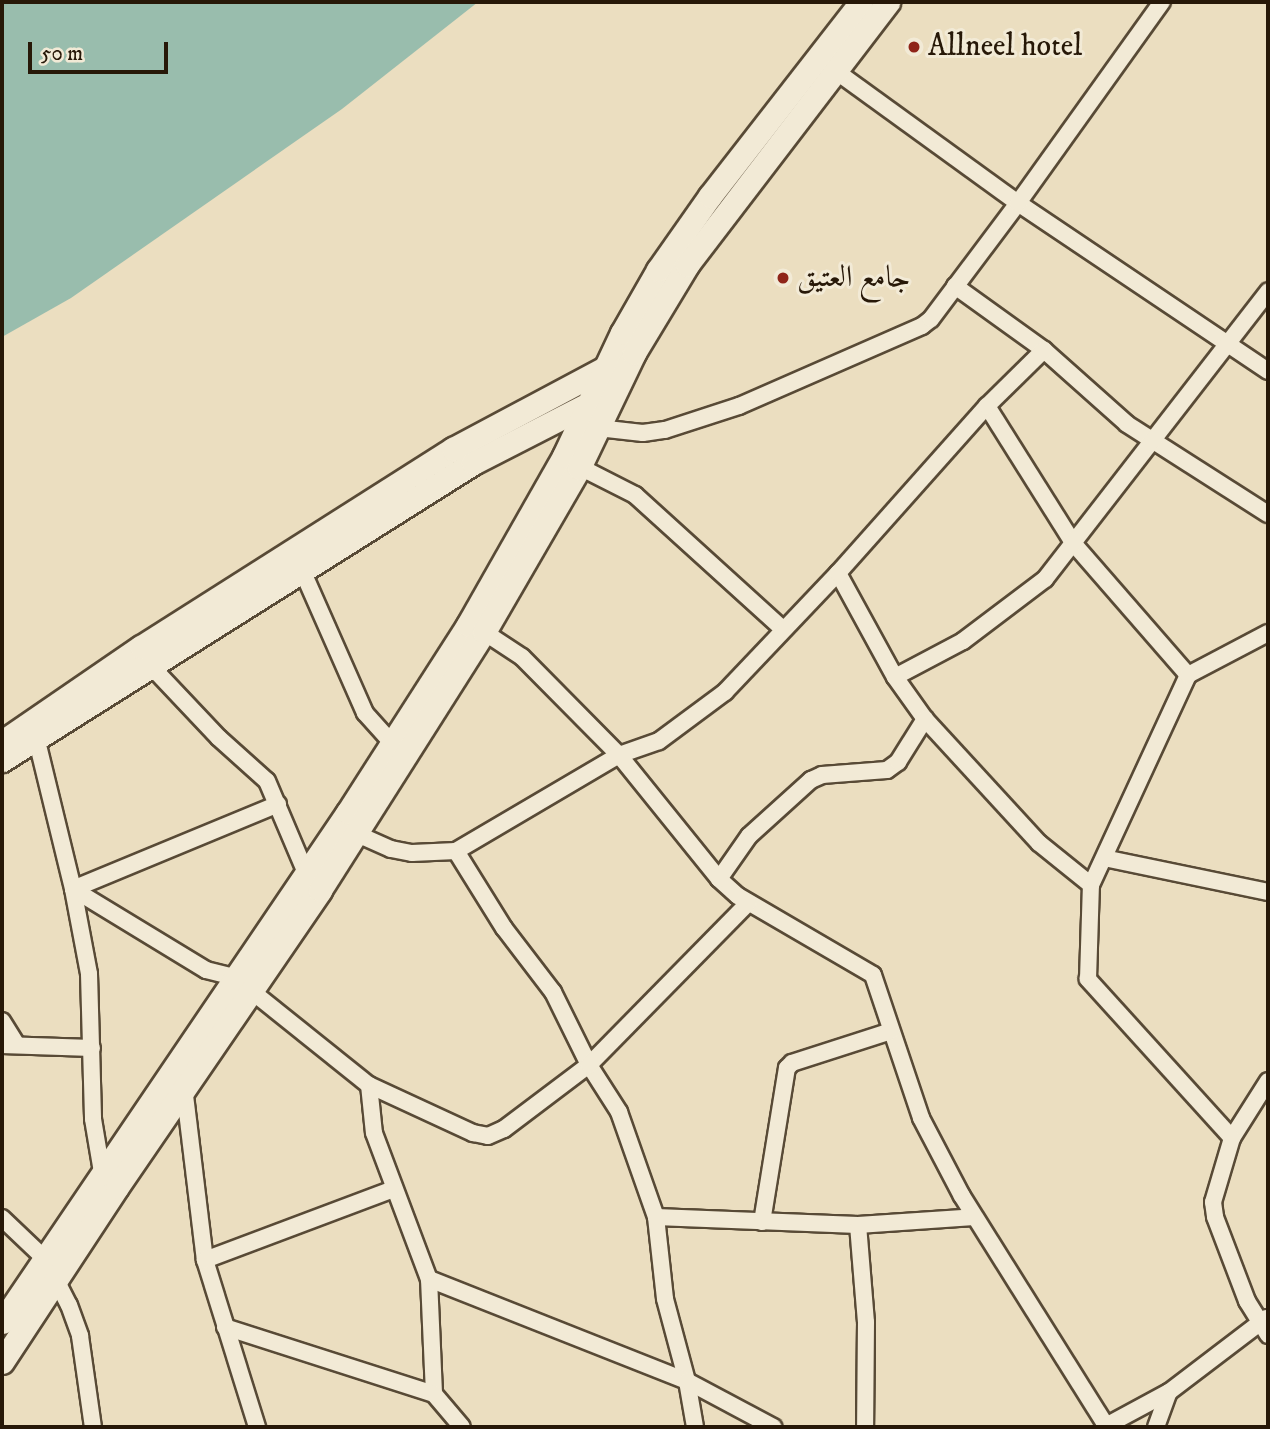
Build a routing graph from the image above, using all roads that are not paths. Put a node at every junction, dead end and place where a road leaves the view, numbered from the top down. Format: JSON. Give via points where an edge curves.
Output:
{"nodes":[{"id":1,"x":861,"y":2,"type":"edge"},
{"id":2,"x":888,"y":2,"type":"edge"},
{"id":3,"x":1162,"y":2,"type":"edge"},
{"id":4,"x":836,"y":72,"type":"junction"},
{"id":5,"x":1018,"y":203,"type":"junction"},
{"id":6,"x":955,"y":286,"type":"junction"},
{"id":7,"x":1268,"y":291,"type":"edge"},
{"id":8,"x":1229,"y":344,"type":"junction"},
{"id":9,"x":1044,"y":350,"type":"junction"},
{"id":10,"x":634,"y":353,"type":"junction"},
{"id":11,"x":606,"y":367,"type":"junction"},
{"id":12,"x":1268,"y":371,"type":"edge"},
{"id":13,"x":617,"y":392,"type":"junction"},
{"id":14,"x":592,"y":402,"type":"junction"},
{"id":15,"x":987,"y":406,"type":"junction"},
{"id":16,"x":590,"y":427,"type":"junction"},
{"id":17,"x":524,"y":436,"type":"junction"},
{"id":18,"x":1154,"y":442,"type":"junction"},
{"id":19,"x":571,"y":462,"type":"junction"},
{"id":20,"x":1268,"y":514,"type":"edge"},
{"id":21,"x":1074,"y":544,"type":"junction"},
{"id":22,"x":302,"y":570,"type":"junction"},
{"id":23,"x":838,"y":573,"type":"junction"},
{"id":24,"x":783,"y":629,"type":"junction"},
{"id":25,"x":484,"y":632,"type":"junction"},
{"id":26,"x":1268,"y":633,"type":"edge"},
{"id":27,"x":150,"y":665,"type":"junction"},
{"id":28,"x":1188,"y":675,"type":"junction"},
{"id":29,"x":895,"y":677,"type":"junction"},
{"id":30,"x":925,"y":719,"type":"junction"},
{"id":31,"x":36,"y":737,"type":"junction"},
{"id":32,"x":2,"y":742,"type":"edge"},
{"id":33,"x":391,"y":742,"type":"junction"},
{"id":34,"x":619,"y":755,"type":"junction"},
{"id":35,"x":2,"y":760,"type":"edge"},
{"id":36,"x":278,"y":804,"type":"junction"},
{"id":37,"x":357,"y":834,"type":"junction"},
{"id":38,"x":456,"y":851,"type":"junction"},
{"id":39,"x":1104,"y":858,"type":"junction"},
{"id":40,"x":306,"y":873,"type":"junction"},
{"id":41,"x":719,"y":879,"type":"junction"},
{"id":42,"x":1091,"y":885,"type":"junction"},
{"id":43,"x":73,"y":889,"type":"junction"},
{"id":44,"x":1268,"y":892,"type":"edge"},
{"id":45,"x":748,"y":903,"type":"junction"},
{"id":46,"x":243,"y":984,"type":"junction"},
{"id":47,"x":2,"y":1021,"type":"edge"},
{"id":48,"x":891,"y":1031,"type":"junction"},
{"id":49,"x":9,"y":1045,"type":"edge"},
{"id":50,"x":92,"y":1048,"type":"junction"},
{"id":51,"x":589,"y":1065,"type":"junction"},
{"id":52,"x":369,"y":1085,"type":"junction"},
{"id":53,"x":1268,"y":1085,"type":"edge"},
{"id":54,"x":184,"y":1087,"type":"junction"},
{"id":55,"x":1232,"y":1138,"type":"junction"},
{"id":56,"x":102,"y":1172,"type":"junction"},
{"id":57,"x":394,"y":1189,"type":"junction"},
{"id":58,"x":656,"y":1217,"type":"junction"},
{"id":59,"x":974,"y":1217,"type":"junction"},
{"id":60,"x":2,"y":1218,"type":"edge"},
{"id":61,"x":762,"y":1222,"type":"junction"},
{"id":62,"x":858,"y":1225,"type":"junction"},
{"id":63,"x":43,"y":1257,"type":"junction"},
{"id":64,"x":205,"y":1260,"type":"junction"},
{"id":65,"x":55,"y":1279,"type":"junction"},
{"id":66,"x":429,"y":1279,"type":"junction"},
{"id":67,"x":2,"y":1322,"type":"edge"},
{"id":68,"x":1265,"y":1324,"type":"edge"},
{"id":69,"x":225,"y":1327,"type":"junction"},
{"id":70,"x":2,"y":1362,"type":"edge"},
{"id":71,"x":687,"y":1381,"type":"junction"},
{"id":72,"x":1169,"y":1392,"type":"junction"},
{"id":73,"x":434,"y":1394,"type":"junction"},
{"id":74,"x":93,"y":1427,"type":"edge"},
{"id":75,"x":257,"y":1427,"type":"edge"},
{"id":76,"x":462,"y":1427,"type":"edge"},
{"id":77,"x":695,"y":1427,"type":"edge"},
{"id":78,"x":773,"y":1427,"type":"edge"},
{"id":79,"x":865,"y":1427,"type":"edge"},
{"id":80,"x":1105,"y":1427,"type":"edge"},
{"id":81,"x":1156,"y":1427,"type":"edge"}],
"edges":[{"from":1,"to":11,"type":"main road","via":[[658,270]]},
{"from":2,"to":4,"type":"main road"},
{"from":3,"to":5,"type":"street"},
{"from":4,"to":5,"type":"street"},
{"from":4,"to":10,"type":"main road","via":[[713,228]]},
{"from":5,"to":6,"type":"street"},
{"from":5,"to":8,"type":"street"},
{"from":6,"to":9,"type":"street"},
{"from":6,"to":16,"type":"street","via":[[922,326],[739,406],[665,430],[643,433]]},
{"from":7,"to":8,"type":"street"},
{"from":8,"to":12,"type":"street"},
{"from":8,"to":18,"type":"street"},
{"from":9,"to":15,"type":"street"},
{"from":9,"to":18,"type":"street","via":[[1127,424]]},
{"from":10,"to":11,"type":"main road"},
{"from":10,"to":13,"type":"main road"},
{"from":11,"to":14,"type":"main road"},
{"from":11,"to":32,"type":"main road","via":[[453,449],[141,647]]},
{"from":13,"to":14,"type":"main road"},
{"from":13,"to":16,"type":"main road"},
{"from":14,"to":16,"type":"main road"},
{"from":14,"to":17,"type":"main road"},
{"from":15,"to":21,"type":"street"},
{"from":15,"to":23,"type":"street"},
{"from":16,"to":19,"type":"main road"},
{"from":17,"to":19,"type":"main road","via":[[546,443]]},
{"from":17,"to":22,"type":"main road"},
{"from":18,"to":20,"type":"street"},
{"from":18,"to":21,"type":"street"},
{"from":19,"to":24,"type":"street","via":[[635,495]]},
{"from":19,"to":25,"type":"main road"},
{"from":19,"to":33,"type":"main road"},
{"from":21,"to":28,"type":"street"},
{"from":21,"to":29,"type":"street","via":[[1045,579],[1008,608],[963,641]]},
{"from":22,"to":27,"type":"main road"},
{"from":22,"to":33,"type":"street","via":[[365,713]]},
{"from":23,"to":24,"type":"street"},
{"from":23,"to":29,"type":"street"},
{"from":24,"to":34,"type":"street","via":[[725,692],[659,741]]},
{"from":25,"to":34,"type":"street","via":[[522,657]]},
{"from":25,"to":37,"type":"main road"},
{"from":26,"to":28,"type":"street"},
{"from":27,"to":31,"type":"main road"},
{"from":27,"to":36,"type":"street","via":[[267,781]]},
{"from":28,"to":39,"type":"street"},
{"from":29,"to":30,"type":"street"},
{"from":30,"to":41,"type":"street","via":[[898,762],[887,770],[822,775],[811,780],[749,836]]},
{"from":30,"to":42,"type":"street","via":[[1040,843]]},
{"from":31,"to":35,"type":"main road"},
{"from":31,"to":43,"type":"street"},
{"from":33,"to":40,"type":"main road"},
{"from":34,"to":38,"type":"street"},
{"from":34,"to":41,"type":"street"},
{"from":36,"to":40,"type":"street"},
{"from":36,"to":43,"type":"street"},
{"from":37,"to":38,"type":"street","via":[[401,851]]},
{"from":37,"to":46,"type":"main road"},
{"from":38,"to":51,"type":"street","via":[[504,928],[553,992]]},
{"from":39,"to":42,"type":"street"},
{"from":39,"to":44,"type":"street"},
{"from":40,"to":46,"type":"main road"},
{"from":41,"to":45,"type":"street"},
{"from":42,"to":55,"type":"street","via":[[1088,979]]},
{"from":43,"to":46,"type":"street","via":[[206,970]]},
{"from":43,"to":50,"type":"street","via":[[89,974]]},
{"from":45,"to":48,"type":"street","via":[[873,975]]},
{"from":45,"to":51,"type":"street"},
{"from":46,"to":52,"type":"street"},
{"from":46,"to":54,"type":"main road"},
{"from":46,"to":56,"type":"main road"},
{"from":47,"to":49,"type":"street"},
{"from":48,"to":59,"type":"street","via":[[921,1118]]},
{"from":48,"to":61,"type":"street","via":[[787,1068]]},
{"from":49,"to":50,"type":"street"},
{"from":50,"to":56,"type":"street","via":[[93,1119]]},
{"from":51,"to":52,"type":"street","via":[[488,1136],[472,1133]]},
{"from":51,"to":58,"type":"street","via":[[619,1112]]},
{"from":52,"to":57,"type":"street","via":[[374,1133]]},
{"from":53,"to":55,"type":"street"},
{"from":54,"to":64,"type":"street"},
{"from":54,"to":65,"type":"main road"},
{"from":55,"to":68,"type":"street","via":[[1215,1187],[1215,1217],[1247,1301]]},
{"from":56,"to":63,"type":"main road"},
{"from":57,"to":64,"type":"street"},
{"from":57,"to":66,"type":"street"},
{"from":58,"to":61,"type":"street"},
{"from":58,"to":71,"type":"street","via":[[665,1299]]},
{"from":59,"to":62,"type":"street"},
{"from":59,"to":80,"type":"street"},
{"from":60,"to":63,"type":"street"},
{"from":61,"to":62,"type":"street"},
{"from":62,"to":79,"type":"street","via":[[866,1322]]},
{"from":63,"to":67,"type":"main road"},
{"from":64,"to":69,"type":"street"},
{"from":65,"to":70,"type":"main road"},
{"from":65,"to":74,"type":"street","via":[[80,1336]]},
{"from":66,"to":71,"type":"street"},
{"from":66,"to":73,"type":"street"},
{"from":68,"to":72,"type":"street"},
{"from":69,"to":73,"type":"street"},
{"from":69,"to":75,"type":"street"},
{"from":71,"to":77,"type":"street"},
{"from":71,"to":78,"type":"street"},
{"from":72,"to":80,"type":"street"},
{"from":72,"to":81,"type":"street"},
{"from":73,"to":76,"type":"street"}]}
